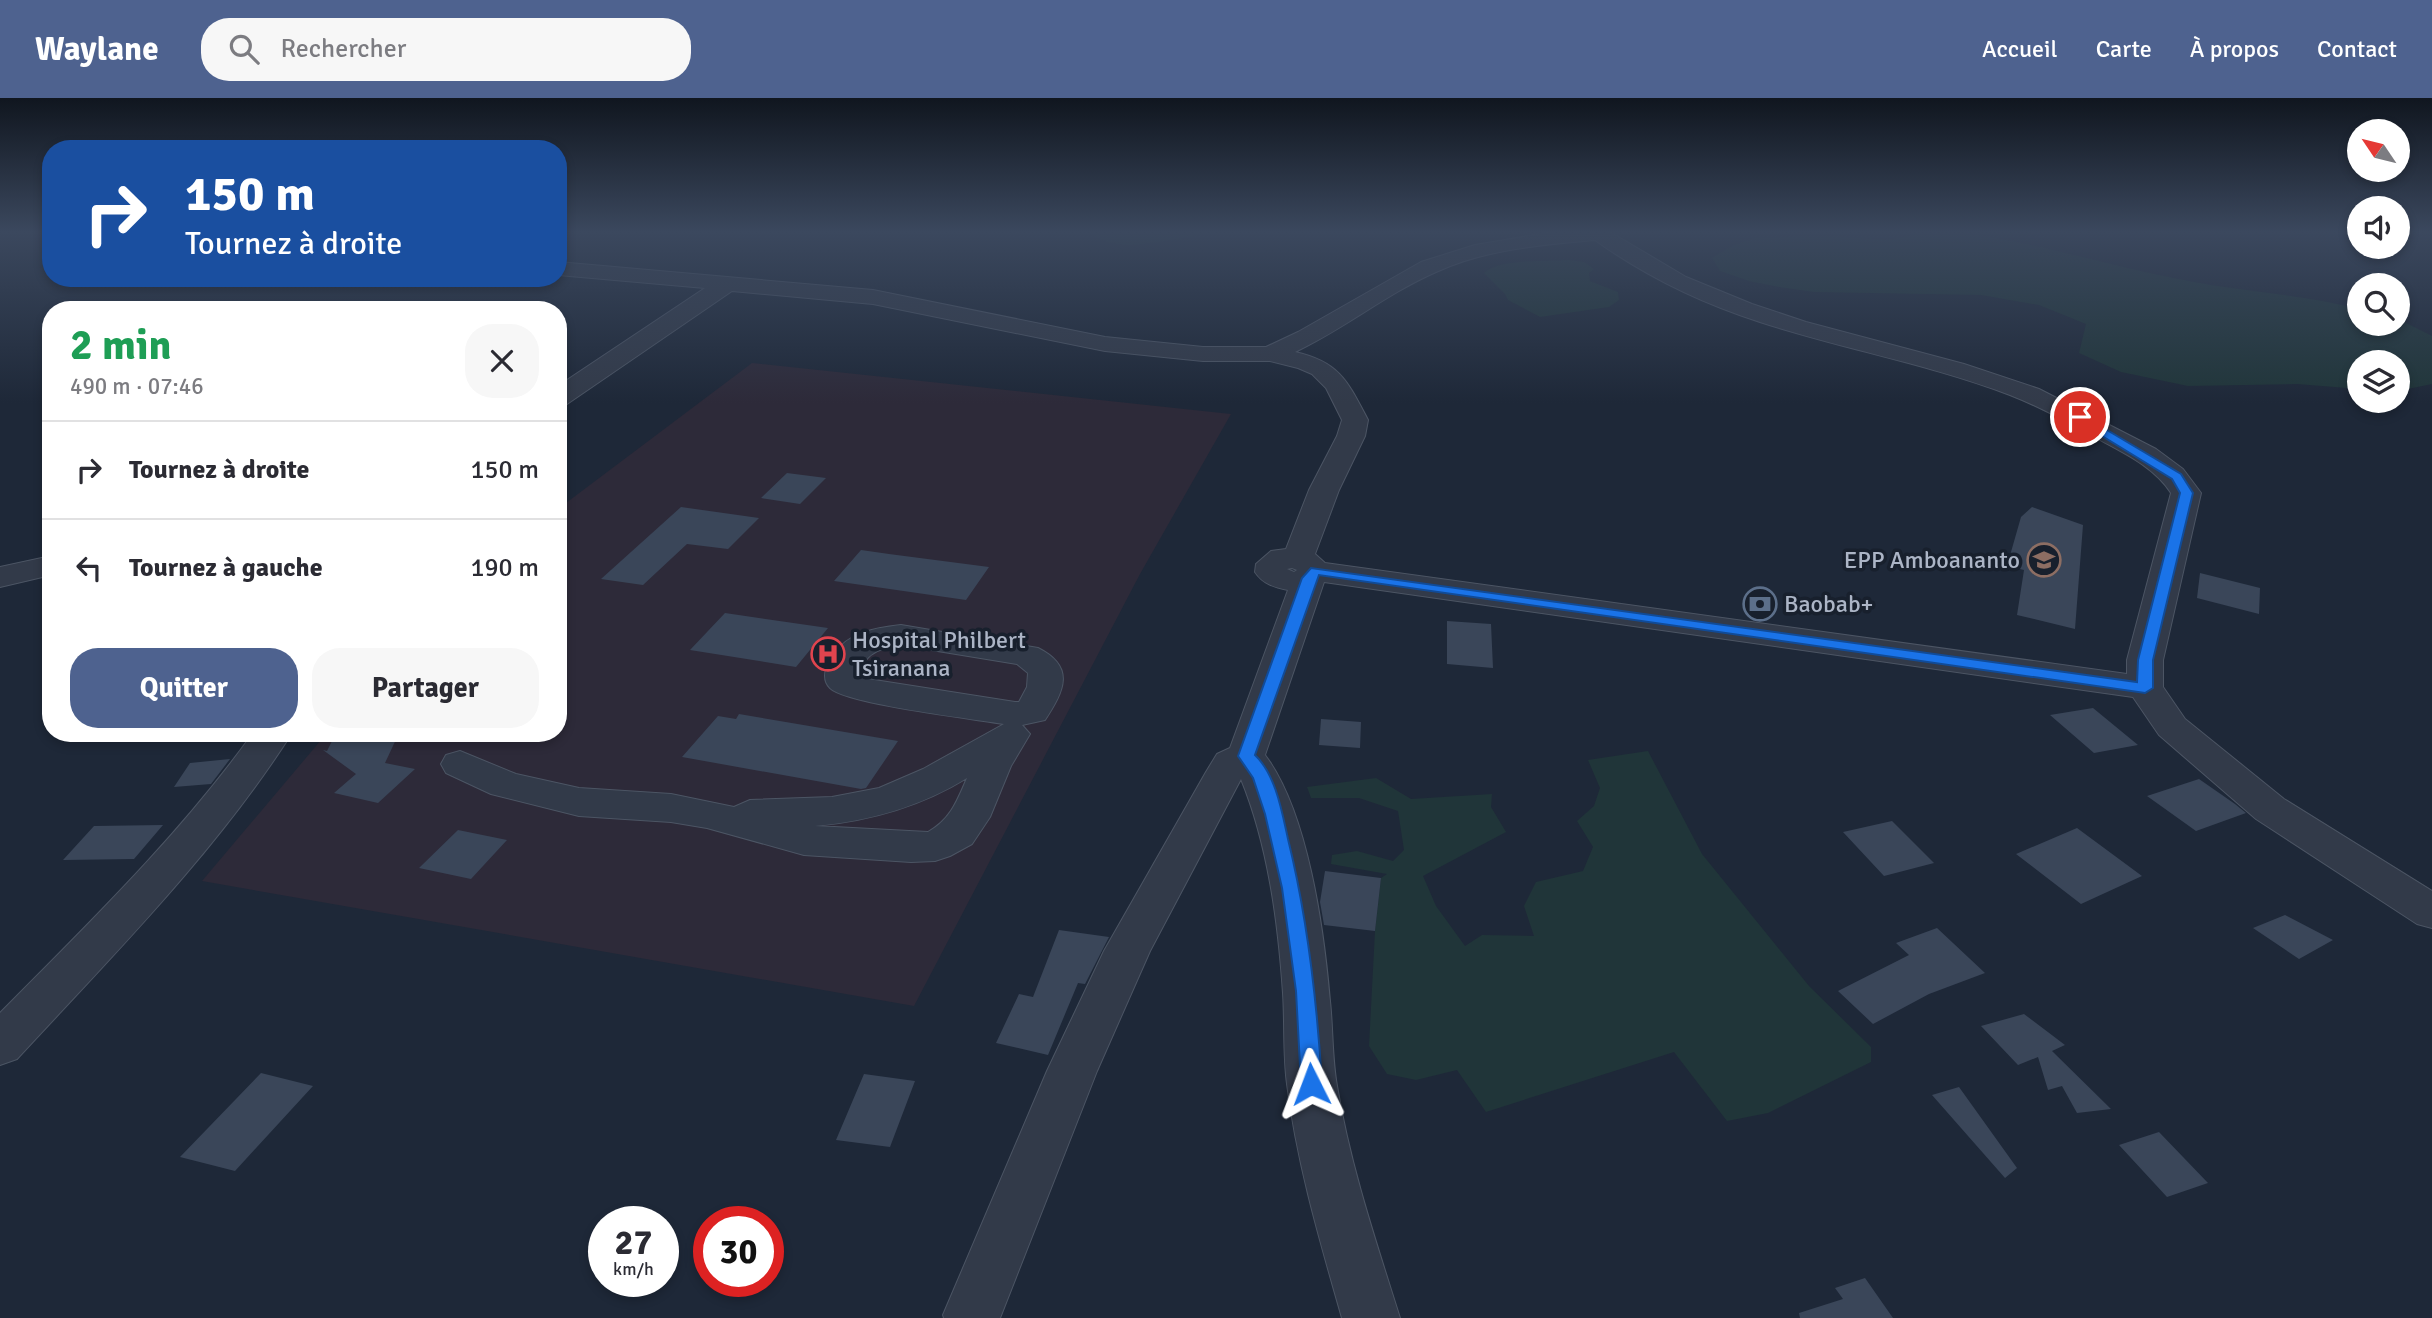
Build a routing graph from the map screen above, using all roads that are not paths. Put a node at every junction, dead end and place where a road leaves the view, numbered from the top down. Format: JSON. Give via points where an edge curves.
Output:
{"nodes":[{"id":1,"x":719,"y":289,"type":"edge"},
{"id":2,"x":789,"y":289,"type":"edge"},
{"id":3,"x":1388,"y":289,"type":"edge"},
{"id":4,"x":1694,"y":289,"type":"edge"},
{"id":5,"x":1270,"y":354,"type":"junction"},
{"id":6,"x":567,"y":392,"type":"edge"},
{"id":7,"x":42,"y":567,"type":"edge"},
{"id":8,"x":1308,"y":569,"type":"junction"},
{"id":9,"x":0,"y":577,"type":"edge"},
{"id":10,"x":2145,"y":688,"type":"junction"},
{"id":11,"x":1021,"y":723,"type":"junction"},
{"id":12,"x":267,"y":742,"type":"edge"},
{"id":13,"x":1246,"y":756,"type":"junction"},
{"id":14,"x":460,"y":764,"type":"dead end"},
{"id":15,"x":708,"y":814,"type":"junction"},
{"id":16,"x":2432,"y":912,"type":"edge"},
{"id":17,"x":0,"y":1045,"type":"edge"},
{"id":18,"x":972,"y":1315,"type":"dead end"},
{"id":19,"x":1371,"y":1318,"type":"edge"}],
"edges":[{"from":1,"to":6,"type":"street"},
{"from":2,"to":5,"type":"street","via":[[873,297],[1105,344],[1203,354]]},
{"from":3,"to":5,"type":"street","via":[[1310,338]]},
{"from":4,"to":10,"type":"street","via":[[1798,327],[2041,398],[2124,442],[2177,477],[2186,493],[2145,660]]},
{"from":5,"to":8,"type":"street","via":[[1321,369],[1337,385],[1355,420],[1324,490]]},
{"from":7,"to":9,"type":"street"},
{"from":8,"to":10,"type":"street"},
{"from":8,"to":13,"type":"street"},
{"from":10,"to":16,"type":"street","via":[[2172,727],[2270,809]]},
{"from":11,"to":11,"type":"street","via":[[1015,714],[859,689],[843,681],[846,658],[864,643],[901,635],[1026,655],[1041,662],[1047,671],[1045,689]]},
{"from":11,"to":15,"type":"street","via":[[911,791],[879,802],[834,810]]},
{"from":11,"to":15,"type":"street","via":[[992,766],[970,817],[957,834],[935,846],[804,840]]},
{"from":12,"to":17,"type":"street","via":[[229,796]]},
{"from":13,"to":18,"type":"street","via":[[1224,772],[1127,951],[1072,1071]]},
{"from":13,"to":19,"type":"street","via":[[1262,778],[1291,888],[1306,991],[1311,1084],[1327,1168]]},
{"from":14,"to":15,"type":"street","via":[[505,785],[579,802]]}]}
